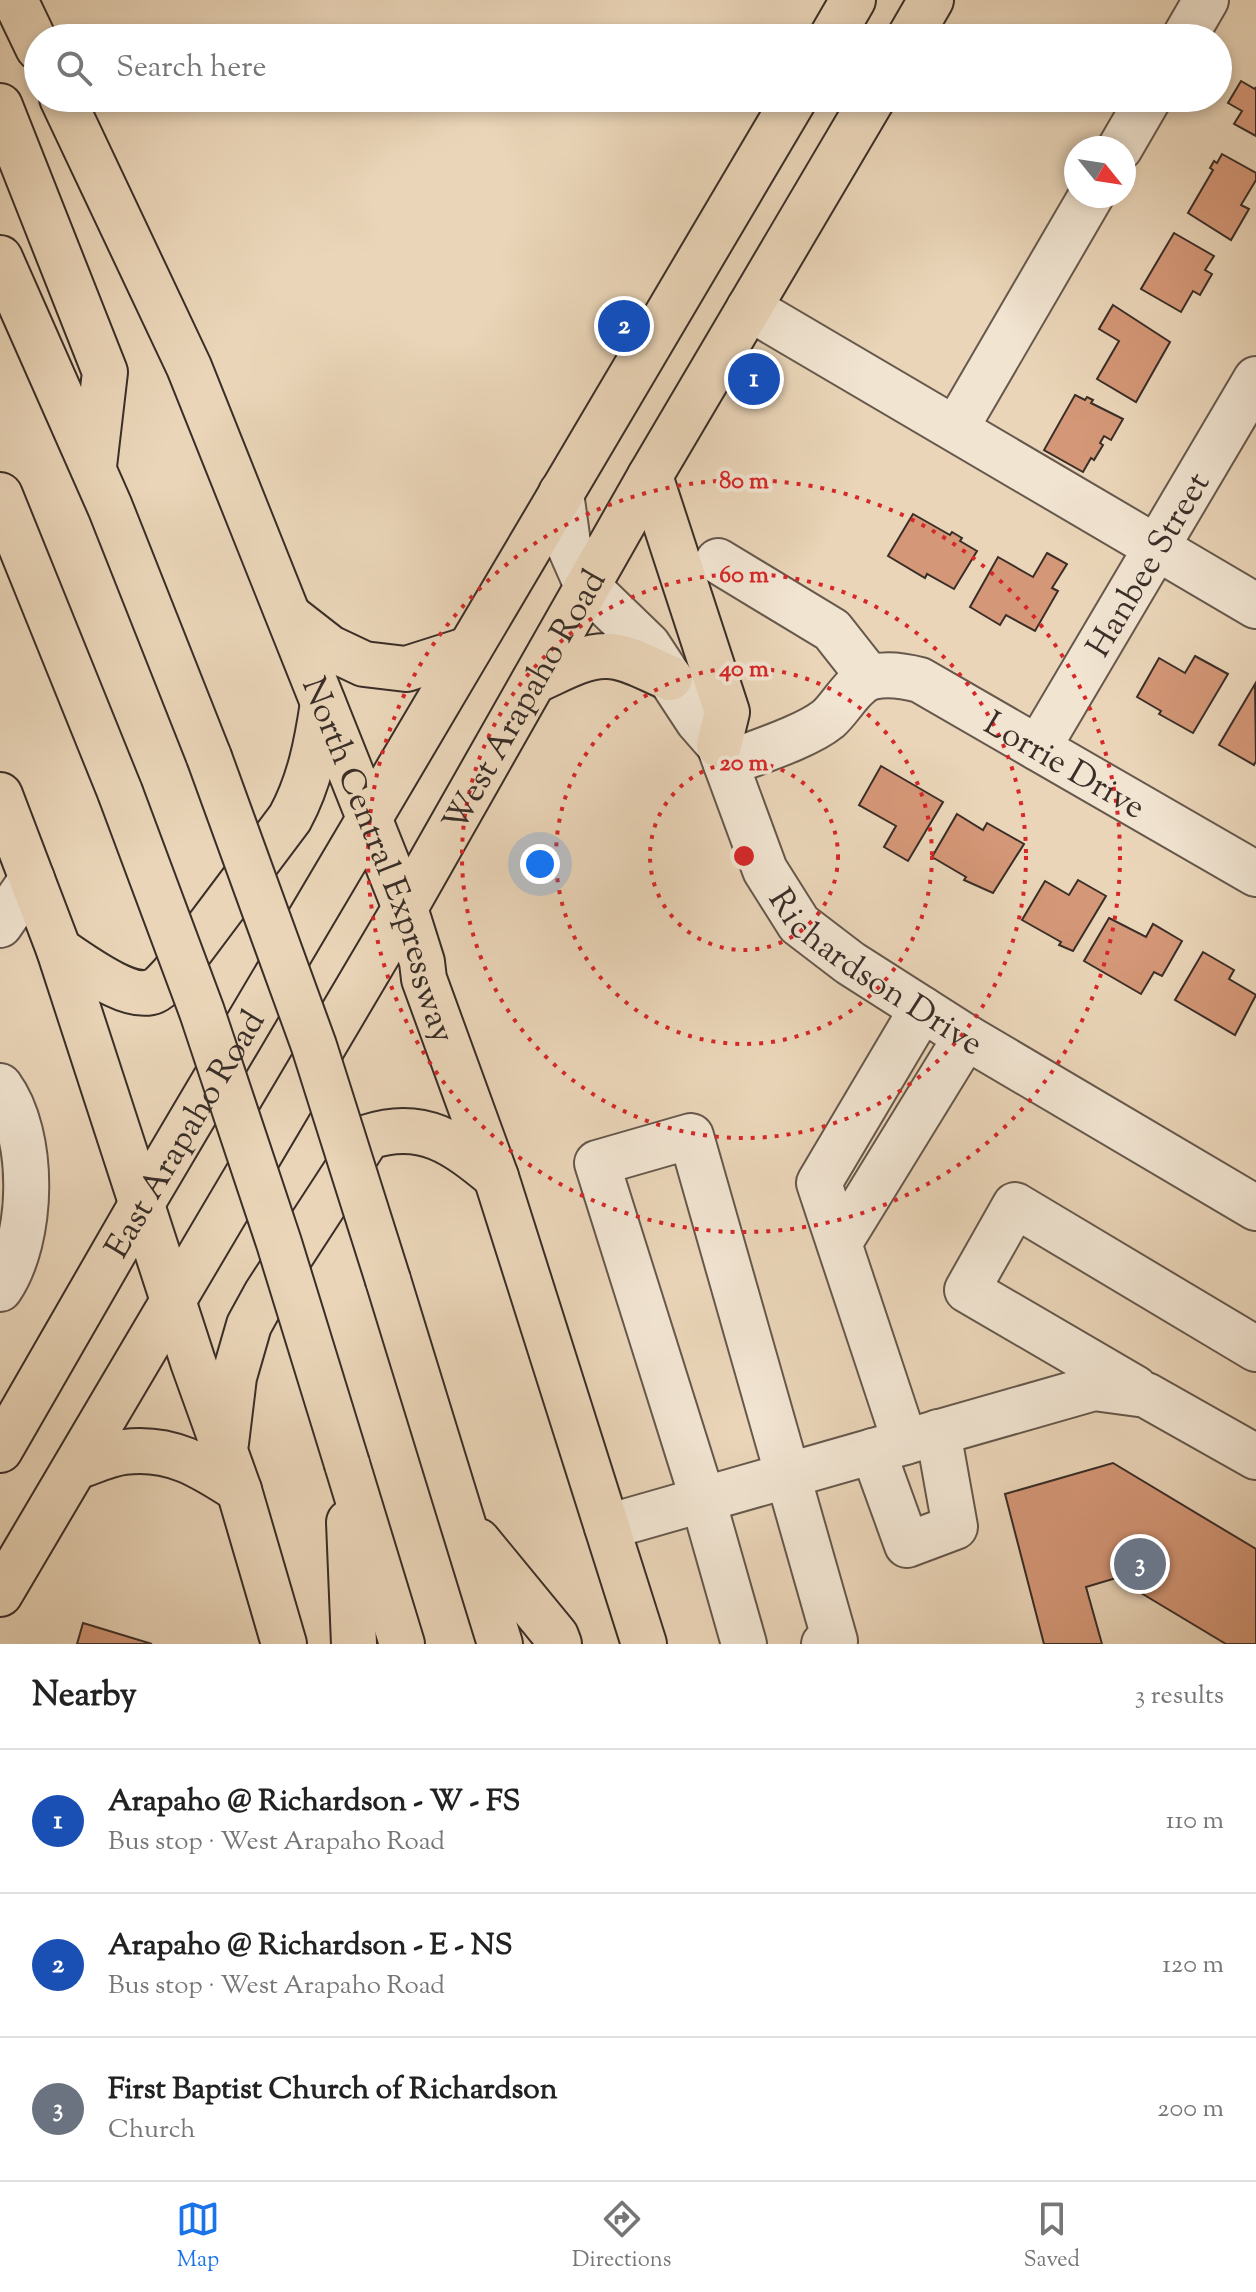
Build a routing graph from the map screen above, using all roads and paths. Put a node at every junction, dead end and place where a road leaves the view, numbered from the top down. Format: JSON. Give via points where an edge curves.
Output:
{"nodes":[{"id":1,"x":15,"y":0,"type":"edge"},
{"id":2,"x":853,"y":0,"type":"edge"},
{"id":3,"x":931,"y":0,"type":"edge"},
{"id":4,"x":1206,"y":0,"type":"edge"},
{"id":5,"x":26,"y":24,"type":"edge"},
{"id":6,"x":839,"y":24,"type":"edge"},
{"id":7,"x":917,"y":24,"type":"edge"},
{"id":8,"x":1192,"y":24,"type":"edge"},
{"id":9,"x":0,"y":106,"type":"edge"},
{"id":10,"x":69,"y":112,"type":"edge"},
{"id":11,"x":787,"y":112,"type":"edge"},
{"id":12,"x":865,"y":112,"type":"edge"},
{"id":13,"x":1141,"y":112,"type":"edge"},
{"id":14,"x":1127,"y":136,"type":"edge"},
{"id":15,"x":1084,"y":208,"type":"edge"},
{"id":16,"x":0,"y":258,"type":"edge"},
{"id":17,"x":749,"y":308,"type":"junction"},
{"id":18,"x":1256,"y":379,"type":"edge"},
{"id":19,"x":956,"y":428,"type":"junction"},
{"id":20,"x":93,"y":469,"type":"junction"},
{"id":21,"x":650,"y":476,"type":"junction"},
{"id":22,"x":561,"y":493,"type":"junction"},
{"id":23,"x":0,"y":495,"type":"edge"},
{"id":24,"x":1158,"y":549,"type":"junction"},
{"id":25,"x":718,"y":561,"type":"dead end"},
{"id":26,"x":587,"y":586,"type":"junction"},
{"id":27,"x":1256,"y":606,"type":"edge"},
{"id":28,"x":288,"y":615,"type":"junction"},
{"id":29,"x":469,"y":649,"type":"junction"},
{"id":30,"x":869,"y":677,"type":"junction"},
{"id":31,"x":670,"y":678,"type":"junction"},
{"id":32,"x":534,"y":681,"type":"junction"},
{"id":33,"x":323,"y":703,"type":"junction"},
{"id":34,"x":1038,"y":748,"type":"junction"},
{"id":35,"x":723,"y":755,"type":"junction"},
{"id":36,"x":0,"y":795,"type":"edge"},
{"id":37,"x":369,"y":819,"type":"junction"},
{"id":38,"x":1256,"y":874,"type":"edge"},
{"id":39,"x":32,"y":879,"type":"junction"},
{"id":40,"x":405,"y":908,"type":"junction"},
{"id":41,"x":0,"y":925,"type":"edge"},
{"id":42,"x":59,"y":950,"type":"junction"},
{"id":43,"x":922,"y":1009,"type":"junction"},
{"id":44,"x":966,"y":1037,"type":"junction"},
{"id":45,"x":0,"y":1086,"type":"edge"},
{"id":46,"x":496,"y":1177,"type":"junction"},
{"id":47,"x":141,"y":1205,"type":"junction"},
{"id":48,"x":1256,"y":1208,"type":"edge"},
{"id":49,"x":840,"y":1242,"type":"junction"},
{"id":50,"x":0,"y":1289,"type":"edge"},
{"id":51,"x":174,"y":1303,"type":"junction"},
{"id":52,"x":1256,"y":1349,"type":"edge"},
{"id":53,"x":1146,"y":1395,"type":"junction"},
{"id":54,"x":905,"y":1442,"type":"junction"},
{"id":55,"x":0,"y":1450,"type":"edge"},
{"id":56,"x":1256,"y":1457,"type":"edge"},
{"id":57,"x":347,"y":1464,"type":"junction"},
{"id":58,"x":76,"y":1467,"type":"junction"},
{"id":59,"x":232,"y":1470,"type":"junction"},
{"id":60,"x":789,"y":1475,"type":"junction"},
{"id":61,"x":703,"y":1500,"type":"junction"},
{"id":62,"x":464,"y":1524,"type":"junction"},
{"id":63,"x":607,"y":1527,"type":"junction"},
{"id":64,"x":0,"y":1594,"type":"edge"},
{"id":65,"x":284,"y":1644,"type":"edge"},
{"id":66,"x":354,"y":1644,"type":"edge"},
{"id":67,"x":402,"y":1644,"type":"edge"},
{"id":68,"x":500,"y":1644,"type":"edge"},
{"id":69,"x":559,"y":1644,"type":"edge"},
{"id":70,"x":644,"y":1644,"type":"edge"},
{"id":71,"x":744,"y":1644,"type":"edge"},
{"id":72,"x":824,"y":1644,"type":"edge"}],
"edges":[{"from":1,"to":5,"type":"main road"},
{"from":2,"to":6,"type":"main road"},
{"from":3,"to":7,"type":"main road"},
{"from":4,"to":8,"type":"street"},
{"from":9,"to":20,"type":"main road","via":[[105,372]]},
{"from":10,"to":28,"type":"main road","name":"North Central Expressway","via":[[189,367]]},
{"from":11,"to":22,"type":"main road","name":"West Arapaho Road"},
{"from":12,"to":17,"type":"main road","name":"West Arapaho Road"},
{"from":13,"to":14,"type":"street"},
{"from":15,"to":19,"type":"street"},
{"from":16,"to":20,"type":"main road"},
{"from":17,"to":19,"type":"street"},
{"from":17,"to":21,"type":"main road","name":"West Arapaho Road"},
{"from":18,"to":24,"type":"street","name":"Hanbee Street"},
{"from":19,"to":24,"type":"street"},
{"from":20,"to":62,"type":"main road","bridge":true,"via":[[209,757],[314,1046]]},
{"from":21,"to":26,"type":"main road","name":"West Arapaho Road"},
{"from":21,"to":35,"type":"main road","via":[[727,712]]},
{"from":22,"to":26,"type":"street","name":"Richardson Drive","via":[[568,543]]},
{"from":22,"to":29,"type":"main road","name":"West Arapaho Road"},
{"from":23,"to":57,"type":"main road","bridge":true,"via":[[202,1012]]},
{"from":24,"to":27,"type":"street"},
{"from":24,"to":34,"type":"street","name":"Hanbee Street"},
{"from":25,"to":30,"type":"street","via":[[832,630]]},
{"from":26,"to":31,"type":"street","name":"Richardson Drive","via":[[648,645]]},
{"from":26,"to":32,"type":"main road","name":"West Arapaho Road"},
{"from":28,"to":29,"type":"main road","via":[[330,648],[364,664],[406,669]]},
{"from":28,"to":33,"type":"main road","name":"North Central Expressway"},
{"from":29,"to":37,"type":"main road","name":"West Arapaho Road"},
{"from":30,"to":34,"type":"street","name":"Lorrie Drive","via":[[901,674],[920,680]]},
{"from":30,"to":35,"type":"street","via":[[827,720],[787,741]]},
{"from":31,"to":32,"type":"main road","via":[[605,656]]},
{"from":31,"to":35,"type":"street","name":"Richardson Drive"},
{"from":32,"to":40,"type":"main road","name":"West Arapaho Road"},
{"from":33,"to":37,"type":"main road","name":"North Central Expressway"},
{"from":33,"to":42,"type":"main road","via":[[315,754],[290,818],[156,991],[124,989]]},
{"from":34,"to":38,"type":"street","name":"Lorrie Drive"},
{"from":35,"to":43,"type":"street","name":"Richardson Drive","via":[[765,870],[799,924]]},
{"from":36,"to":39,"type":"main road"},
{"from":37,"to":40,"type":"main road","name":"North Central Expressway"},
{"from":37,"to":47,"type":"main road","name":"East Arapaho Road"},
{"from":39,"to":41,"type":"street"},
{"from":39,"to":42,"type":"main road"},
{"from":40,"to":46,"type":"main road","name":"North Central Expressway","via":[[424,979]]},
{"from":40,"to":51,"type":"main road","name":"West Arapaho Road"},
{"from":42,"to":47,"type":"main road"},
{"from":43,"to":44,"type":"street","name":"Richardson Drive"},
{"from":43,"to":49,"type":"street","via":[[819,1183]]},
{"from":44,"to":48,"type":"street","name":"Richardson Drive"},
{"from":44,"to":49,"type":"street"},
{"from":45,"to":50,"type":"street","via":[[11,1101],[25,1154],[26,1183],[17,1259]]},
{"from":46,"to":59,"type":"main road","via":[[433,1135],[386,1131],[368,1137],[249,1325],[234,1377]]},
{"from":46,"to":63,"type":"main road","name":"North Central Expressway"},
{"from":47,"to":51,"type":"main road"},
{"from":47,"to":55,"type":"main road","name":"East Arapaho Road"},
{"from":49,"to":54,"type":"street"},
{"from":51,"to":58,"type":"main road"},
{"from":51,"to":59,"type":"main road"},
{"from":52,"to":53,"type":"street","via":[[1015,1205],[967,1290]]},
{"from":53,"to":54,"type":"street","via":[[1094,1388]]},
{"from":53,"to":56,"type":"street"},
{"from":54,"to":60,"type":"street"},
{"from":57,"to":66,"type":"main road"},
{"from":57,"to":67,"type":"main road"},
{"from":58,"to":59,"type":"main road","via":[[123,1452],[161,1452]]},
{"from":58,"to":64,"type":"main road"},
{"from":59,"to":65,"type":"main road"},
{"from":60,"to":61,"type":"street"},
{"from":60,"to":61,"type":"street","via":[[691,1136],[597,1163]]},
{"from":60,"to":72,"type":"street","via":[[835,1641]]},
{"from":61,"to":63,"type":"street"},
{"from":61,"to":71,"type":"street"},
{"from":62,"to":68,"type":"main road"},
{"from":62,"to":69,"type":"main road"},
{"from":63,"to":70,"type":"main road","name":"North Central Expressway"}]}
